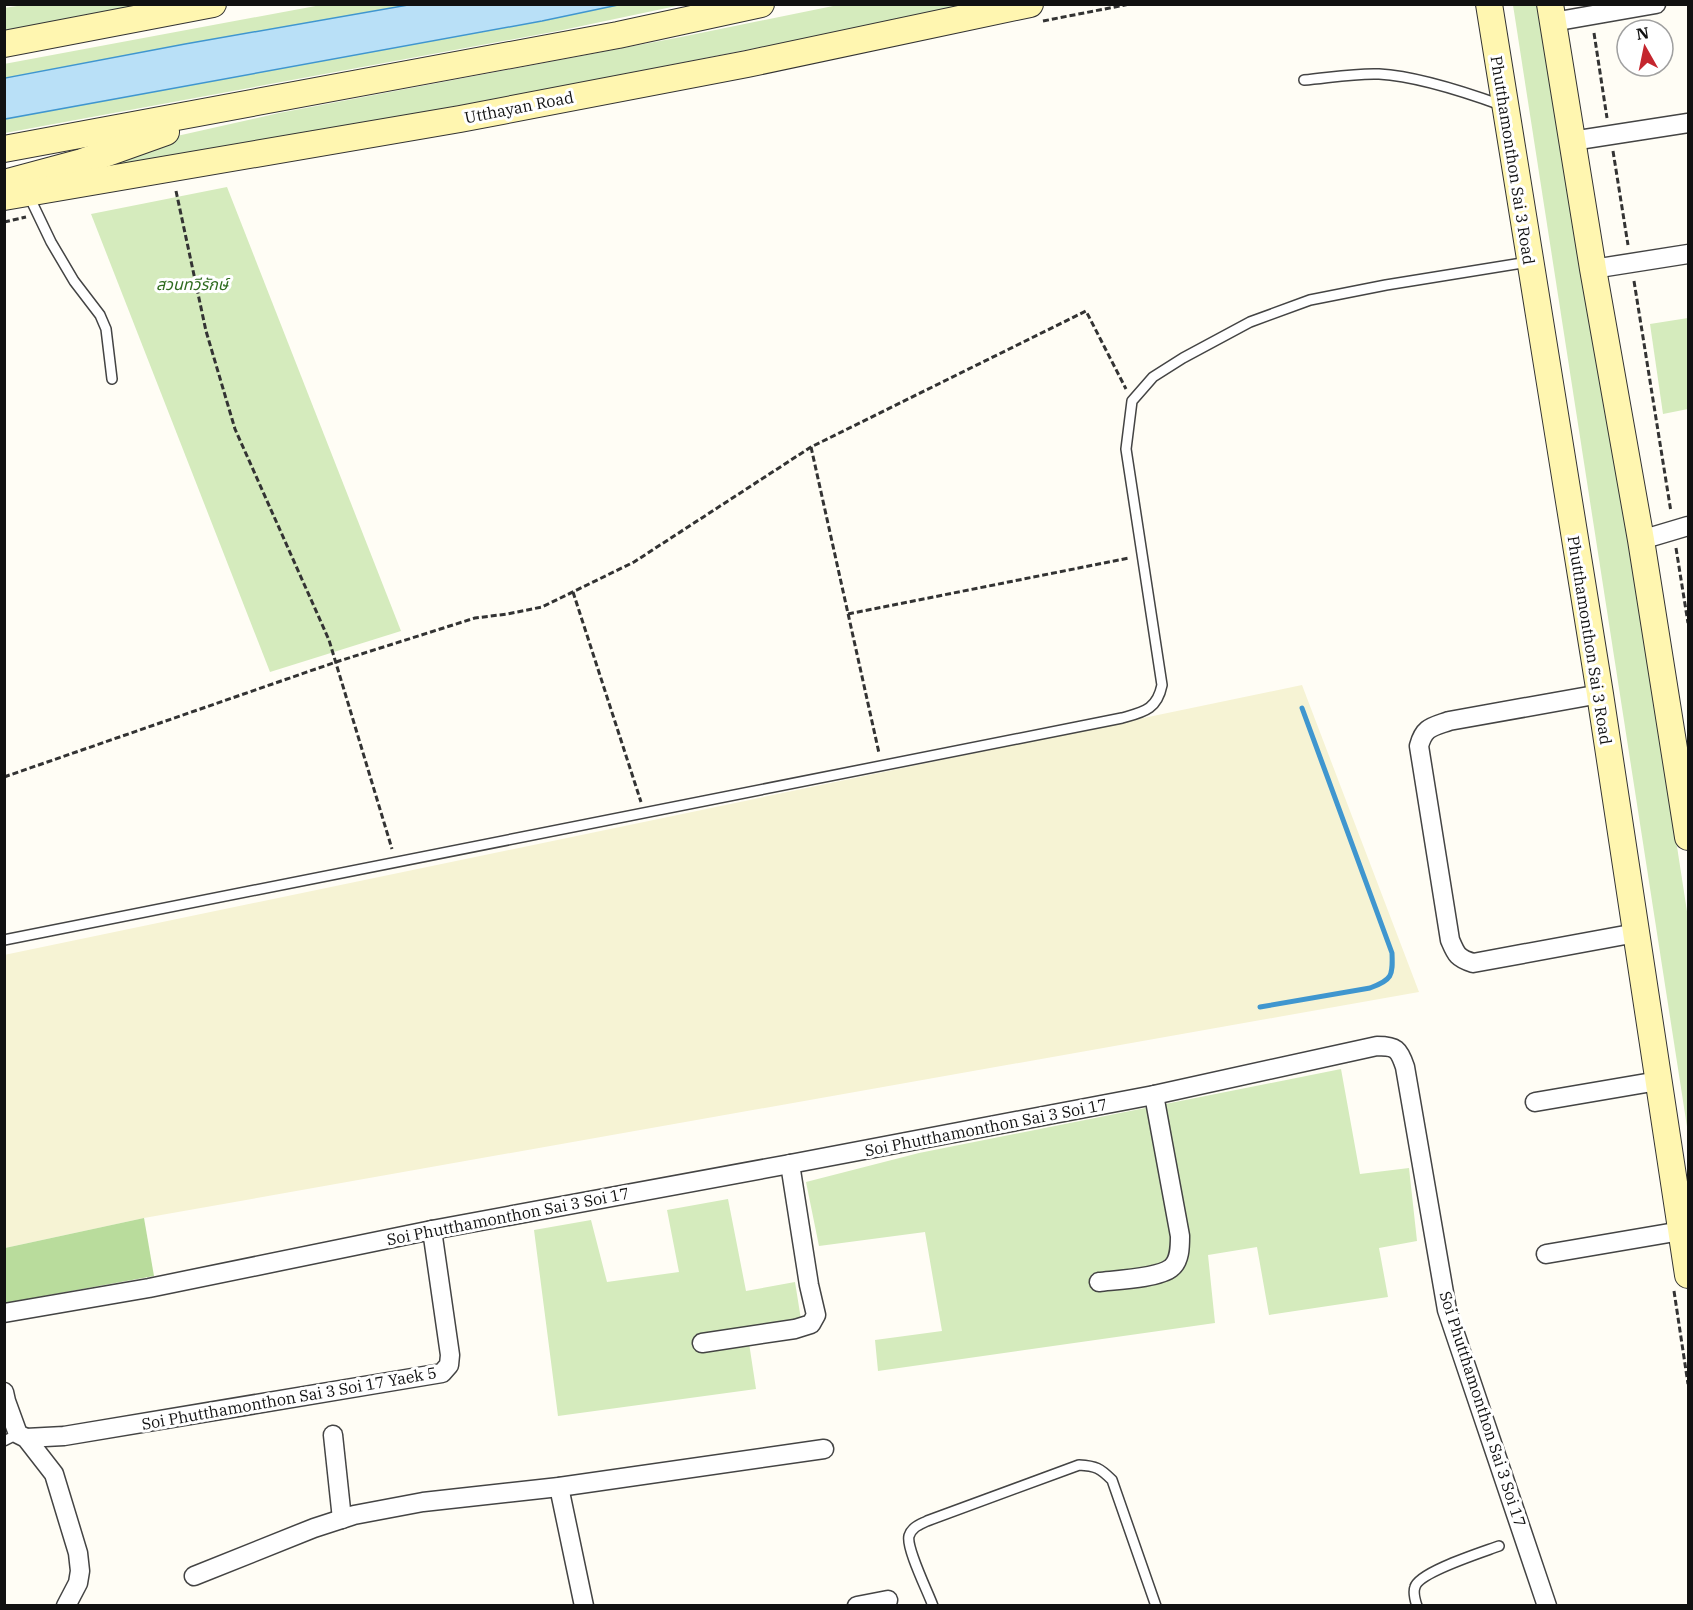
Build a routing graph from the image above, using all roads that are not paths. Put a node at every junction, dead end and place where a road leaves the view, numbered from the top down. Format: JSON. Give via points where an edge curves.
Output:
{"nodes":[{"id":1,"x":213,"y":4,"type":"edge"},
{"id":2,"x":761,"y":4,"type":"edge"},
{"id":3,"x":1030,"y":4,"type":"edge"},
{"id":4,"x":1479,"y":4,"type":"edge"},
{"id":5,"x":1489,"y":4,"type":"edge"},
{"id":6,"x":1656,"y":4,"type":"edge"},
{"id":7,"x":1551,"y":13,"type":"edge"},
{"id":8,"x":4,"y":44,"type":"edge"},
{"id":9,"x":1496,"y":56,"type":"junction"},
{"id":10,"x":1304,"y":80,"type":"dead end"},
{"id":11,"x":246,"y":104,"type":"junction"},
{"id":12,"x":1504,"y":107,"type":"junction"},
{"id":13,"x":1689,"y":123,"type":"edge"},
{"id":14,"x":1572,"y":141,"type":"junction"},
{"id":15,"x":4,"y":149,"type":"edge"},
{"id":16,"x":4,"y":183,"type":"edge"},
{"id":17,"x":16,"y":196,"type":"edge"},
{"id":18,"x":1689,"y":254,"type":"edge"},
{"id":19,"x":1529,"y":262,"type":"junction"},
{"id":20,"x":1593,"y":269,"type":"junction"},
{"id":21,"x":112,"y":379,"type":"dead end"},
{"id":22,"x":1681,"y":528,"type":"edge"},
{"id":23,"x":1641,"y":540,"type":"junction"},
{"id":24,"x":1600,"y":694,"type":"junction"},
{"id":25,"x":1683,"y":769,"type":"edge"},
{"id":26,"x":1689,"y":837,"type":"edge"},
{"id":27,"x":1636,"y":933,"type":"junction"},
{"id":28,"x":4,"y":940,"type":"edge"},
{"id":29,"x":1658,"y":1082,"type":"junction"},
{"id":30,"x":1154,"y":1095,"type":"junction"},
{"id":31,"x":1535,"y":1102,"type":"dead end"},
{"id":32,"x":790,"y":1164,"type":"junction"},
{"id":33,"x":432,"y":1230,"type":"junction"},
{"id":34,"x":1681,"y":1231,"type":"junction"},
{"id":35,"x":1546,"y":1254,"type":"dead end"},
{"id":36,"x":1689,"y":1275,"type":"edge"},
{"id":37,"x":1099,"y":1282,"type":"dead end"},
{"id":38,"x":4,"y":1313,"type":"edge"},
{"id":39,"x":702,"y":1343,"type":"dead end"},
{"id":40,"x":4,"y":1392,"type":"edge"},
{"id":41,"x":333,"y":1435,"type":"dead end"},
{"id":42,"x":16,"y":1438,"type":"edge"},
{"id":43,"x":824,"y":1449,"type":"dead end"},
{"id":44,"x":559,"y":1487,"type":"junction"},
{"id":45,"x":342,"y":1519,"type":"junction"},
{"id":46,"x":1499,"y":1546,"type":"dead end"},
{"id":47,"x":194,"y":1576,"type":"dead end"},
{"id":48,"x":888,"y":1600,"type":"dead end"},
{"id":49,"x":66,"y":1605,"type":"edge"},
{"id":50,"x":584,"y":1605,"type":"edge"},
{"id":51,"x":857,"y":1605,"type":"edge"},
{"id":52,"x":933,"y":1605,"type":"edge"},
{"id":53,"x":1156,"y":1605,"type":"edge"},
{"id":54,"x":1417,"y":1605,"type":"edge"},
{"id":55,"x":1547,"y":1605,"type":"edge"}],
"edges":[{"from":1,"to":8,"type":"main road"},
{"from":2,"to":11,"type":"main road","via":[[618,35]]},
{"from":3,"to":17,"type":"main road","name":"Utthayan Road","via":[[460,119]]},
{"from":4,"to":9,"type":"main road"},
{"from":5,"to":9,"type":"main road","name":"Phutthamonthon Sai 3 Road"},
{"from":6,"to":7,"type":"street","via":[[1591,16]]},
{"from":7,"to":14,"type":"main road"},
{"from":9,"to":12,"type":"main road","name":"Phutthamonthon Sai 3 Road"},
{"from":10,"to":12,"type":"lane","via":[[1376,74],[1405,76]]},
{"from":11,"to":15,"type":"main road"},
{"from":11,"to":16,"type":"main road","via":[[82,162]]},
{"from":12,"to":19,"type":"main road","name":"Phutthamonthon Sai 3 Road"},
{"from":13,"to":14,"type":"street"},
{"from":14,"to":20,"type":"main road"},
{"from":17,"to":21,"type":"lane","via":[[100,315],[106,329]]},
{"from":18,"to":20,"type":"street"},
{"from":19,"to":24,"type":"main road","name":"Phutthamonthon Sai 3 Road"},
{"from":19,"to":28,"type":"lane","via":[[1310,300],[1250,322],[1183,358],[1153,377],[1132,401],[1126,449],[1162,685],[1149,709],[1122,718],[882,767]]},
{"from":20,"to":23,"type":"main road"},
{"from":22,"to":23,"type":"street"},
{"from":23,"to":25,"type":"main road"},
{"from":24,"to":27,"type":"main road","name":"Phutthamonthon Sai 3 Road"},
{"from":24,"to":27,"type":"street","via":[[1449,721],[1432,726],[1422,735],[1419,746],[1450,940],[1461,959],[1473,963]]},
{"from":25,"to":26,"type":"main road"},
{"from":27,"to":29,"type":"main road","name":"Phutthamonthon Sai 3 Road"},
{"from":29,"to":31,"type":"street"},
{"from":29,"to":34,"type":"main road","name":"Phutthamonthon Sai 3 Road"},
{"from":30,"to":32,"type":"street","name":"Soi Phutthamonthon Sai 3 Soi 17"},
{"from":30,"to":37,"type":"street","via":[[1180,1236],[1178,1256],[1173,1267],[1165,1272]]},
{"from":30,"to":55,"type":"street","name":"Soi Phutthamonthon Sai 3 Soi 17","via":[[1377,1046],[1397,1049],[1405,1066],[1447,1310]]},
{"from":32,"to":33,"type":"street","name":"Soi Phutthamonthon Sai 3 Soi 17"},
{"from":32,"to":39,"type":"street","via":[[816,1315],[811,1324],[795,1329]]},
{"from":33,"to":38,"type":"street","name":"Soi Phutthamonthon Sai 3 Soi 17","via":[[149,1288]]},
{"from":33,"to":42,"type":"street","name":"Soi Phutthamonthon Sai 3 Soi 17 Yaek 5","via":[[450,1355],[442,1373],[64,1436]]},
{"from":34,"to":35,"type":"street"},
{"from":34,"to":36,"type":"main road","name":"Phutthamonthon Sai 3 Road"},
{"from":40,"to":42,"type":"street"},
{"from":41,"to":45,"type":"street"},
{"from":42,"to":49,"type":"street","via":[[54,1474],[78,1553],[78,1583]]},
{"from":43,"to":44,"type":"street"},
{"from":44,"to":45,"type":"street","via":[[423,1502]]},
{"from":44,"to":50,"type":"street"},
{"from":45,"to":47,"type":"street"},
{"from":46,"to":54,"type":"lane","via":[[1419,1580],[1414,1588]]},
{"from":48,"to":51,"type":"street"},
{"from":52,"to":53,"type":"lane","via":[[910,1548],[914,1528],[1079,1465],[1094,1466],[1112,1480]]}]}
